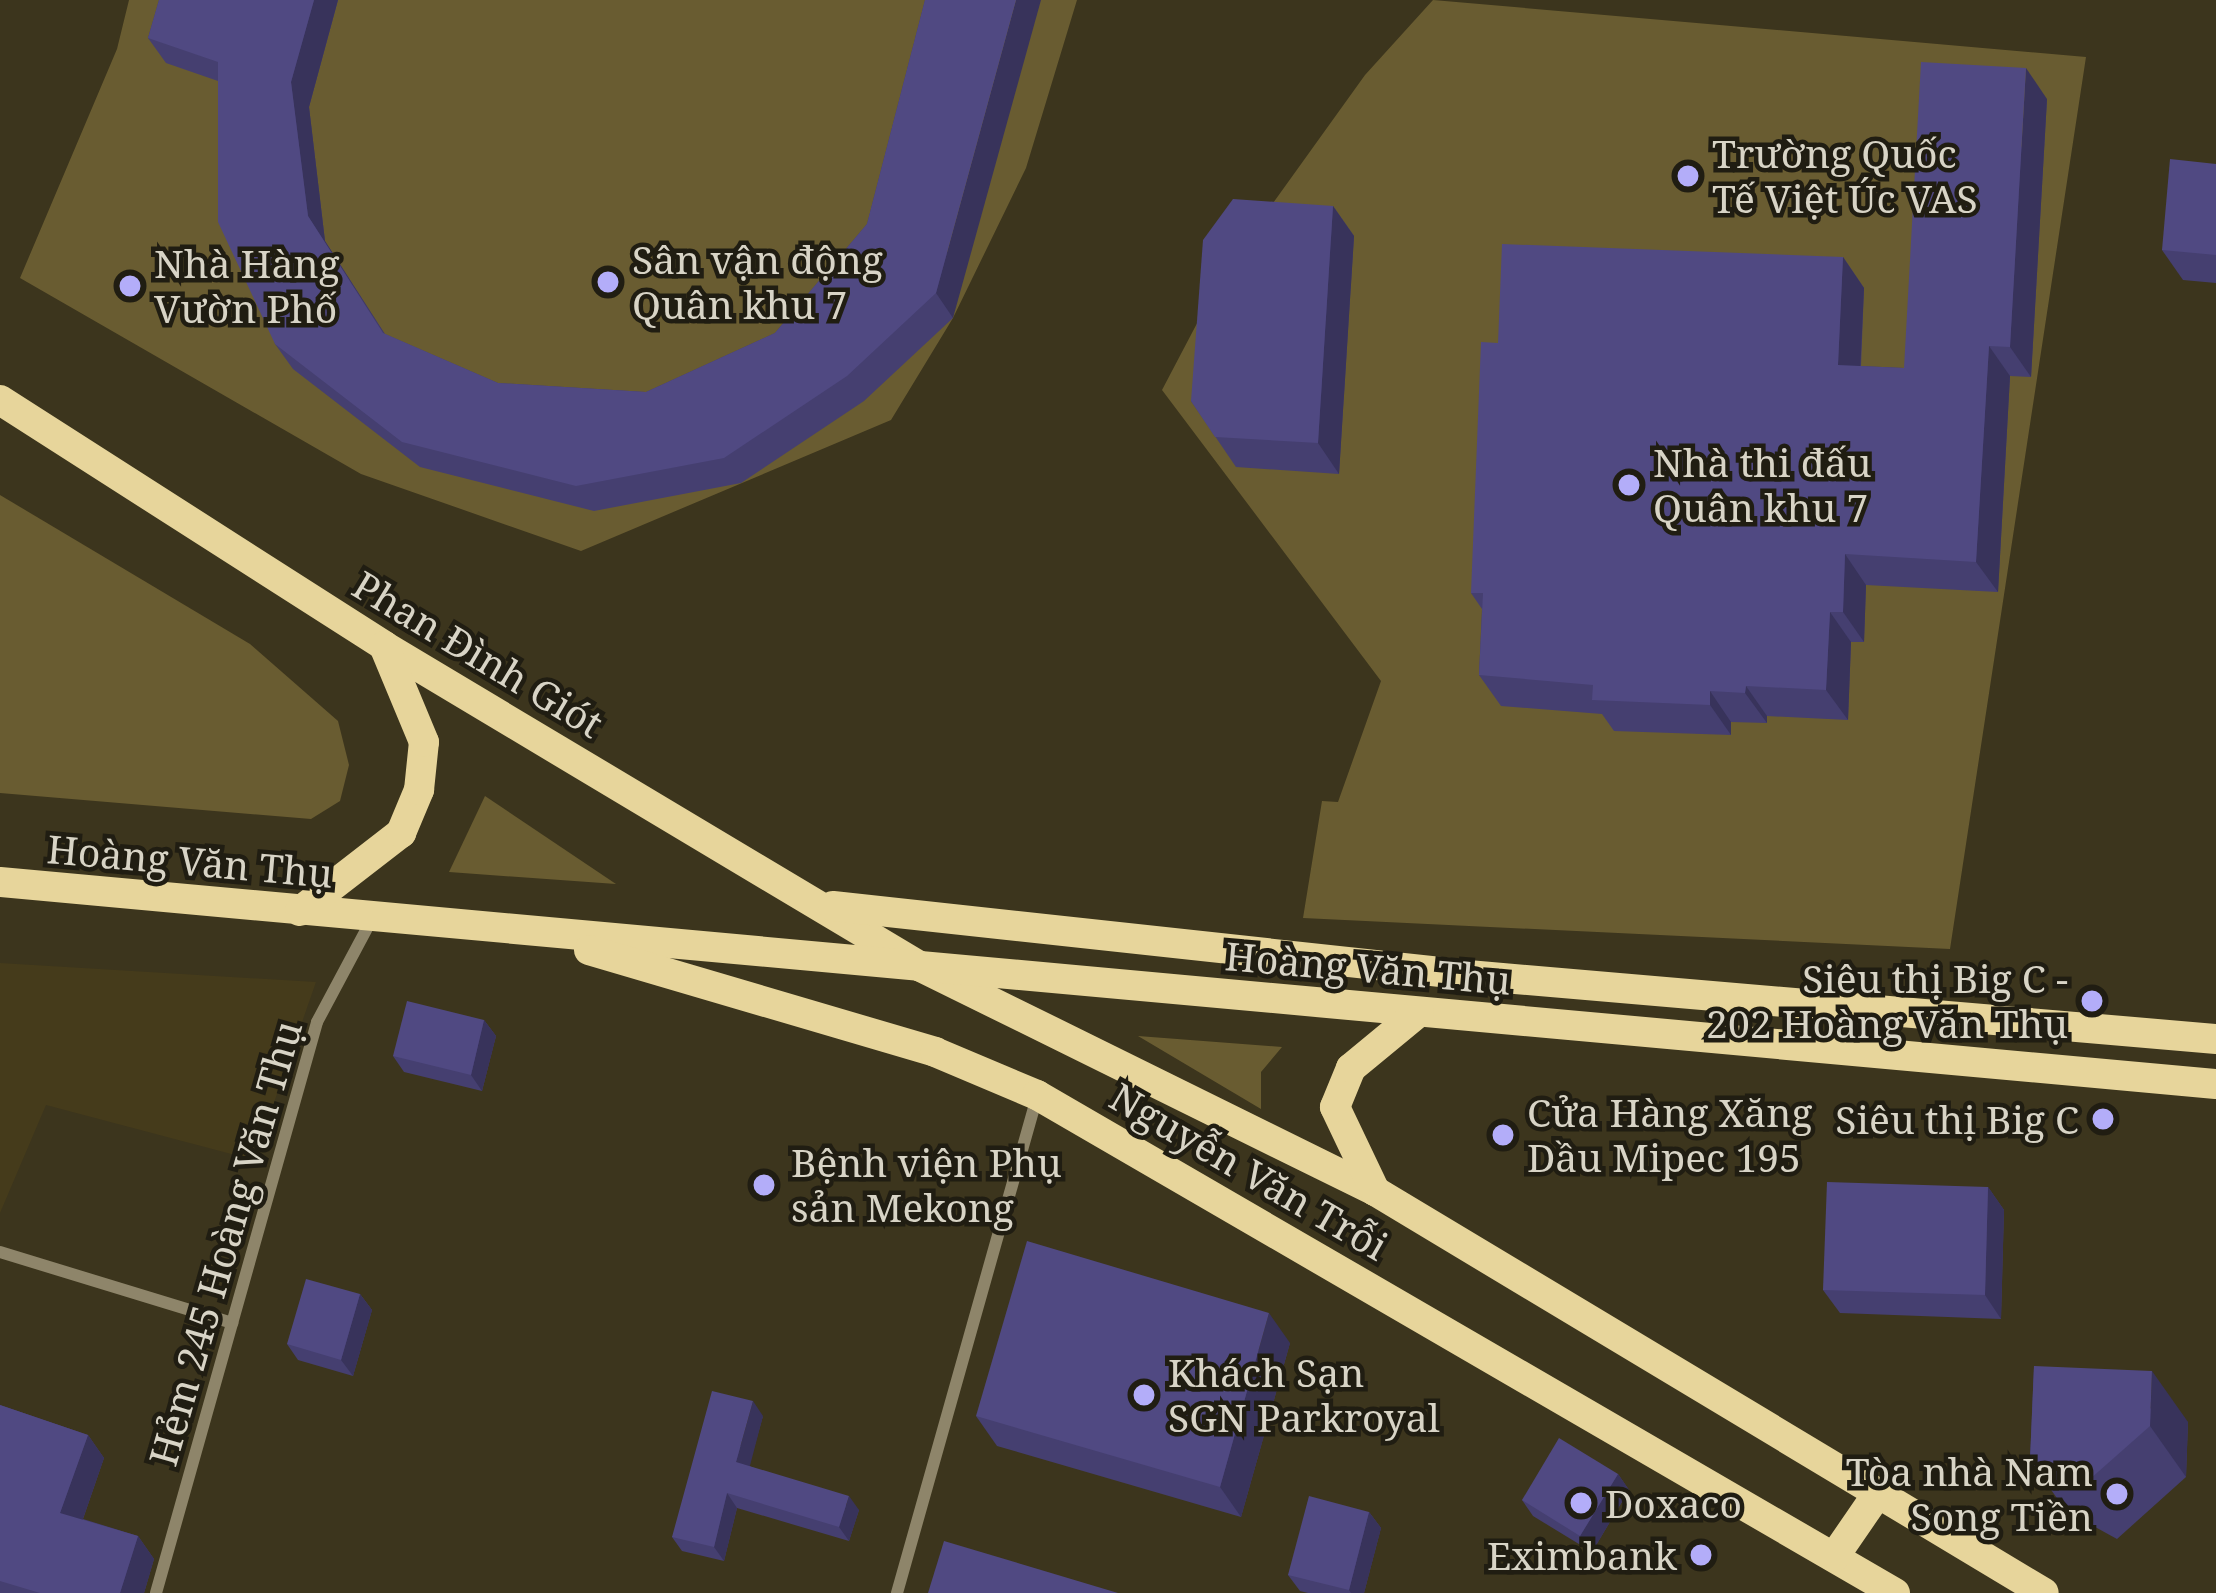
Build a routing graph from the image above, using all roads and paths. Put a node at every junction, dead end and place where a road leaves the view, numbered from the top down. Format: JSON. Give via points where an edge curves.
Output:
{"nodes":[{"id":1,"x":0,"y":400,"type":"edge"},
{"id":2,"x":384,"y":646,"type":"junction"},
{"id":3,"x":0,"y":882,"type":"edge"},
{"id":4,"x":821,"y":904,"type":"junction"},
{"id":5,"x":300,"y":910,"type":"junction"},
{"id":6,"x":373,"y":917,"type":"junction"},
{"id":7,"x":514,"y":930,"type":"junction"},
{"id":8,"x":922,"y":967,"type":"junction"},
{"id":9,"x":1419,"y":1012,"type":"junction"},
{"id":10,"x":2216,"y":1039,"type":"edge"},
{"id":11,"x":2216,"y":1084,"type":"edge"},
{"id":12,"x":1037,"y":1096,"type":"junction"},
{"id":13,"x":1375,"y":1191,"type":"junction"},
{"id":14,"x":0,"y":1252,"type":"edge"},
{"id":15,"x":232,"y":1323,"type":"junction"},
{"id":16,"x":1878,"y":1492,"type":"junction"},
{"id":17,"x":1834,"y":1557,"type":"junction"},
{"id":18,"x":156,"y":1593,"type":"edge"},
{"id":19,"x":897,"y":1593,"type":"edge"},
{"id":20,"x":1895,"y":1593,"type":"edge"},
{"id":21,"x":2044,"y":1593,"type":"edge"}],
"edges":[{"from":1,"to":2,"type":"main road","name":"Phan Đình Giót"},
{"from":2,"to":4,"type":"main road","name":"Phan Đình Giót"},
{"from":2,"to":5,"type":"main road","via":[[424,742],[419,790],[401,832]]},
{"from":3,"to":5,"type":"main road","name":"Hoàng Văn Thụ"},
{"from":4,"to":8,"type":"main road","name":"Phan Đình Giót"},
{"from":4,"to":10,"type":"main road","name":"Hoàng Văn Thụ","via":[[1468,975]]},
{"from":5,"to":6,"type":"main road","name":"Hoàng Văn Thụ"},
{"from":6,"to":7,"type":"main road","name":"Hoàng Văn Thụ"},
{"from":6,"to":15,"type":"street","name":"Hẻm 245 Hoàng Văn Thụ","via":[[317,1022]]},
{"from":7,"to":8,"type":"main road","name":"Hoàng Văn Thụ"},
{"from":7,"to":12,"type":"main road","name":"Nguyễn Văn Trỗi","via":[[843,1023]]},
{"from":8,"to":9,"type":"main road","name":"Hoàng Văn Thụ"},
{"from":8,"to":13,"type":"main road","name":"Nguyễn Văn Trỗi"},
{"from":9,"to":11,"type":"main road","name":"Hoàng Văn Thụ"},
{"from":9,"to":13,"type":"main road","via":[[1351,1068],[1335,1107]]},
{"from":12,"to":17,"type":"main road","name":"Nguyễn Văn Trỗi"},
{"from":12,"to":19,"type":"street"},
{"from":13,"to":16,"type":"main road","name":"Nguyễn Văn Trỗi"},
{"from":14,"to":15,"type":"street"},
{"from":15,"to":18,"type":"street","name":"Hẻm 245 Hoàng Văn Thụ"},
{"from":16,"to":17,"type":"main road"},
{"from":16,"to":21,"type":"main road","name":"Nguyễn Văn Trỗi"},
{"from":17,"to":20,"type":"main road","name":"Nguyễn Văn Trỗi"}]}
